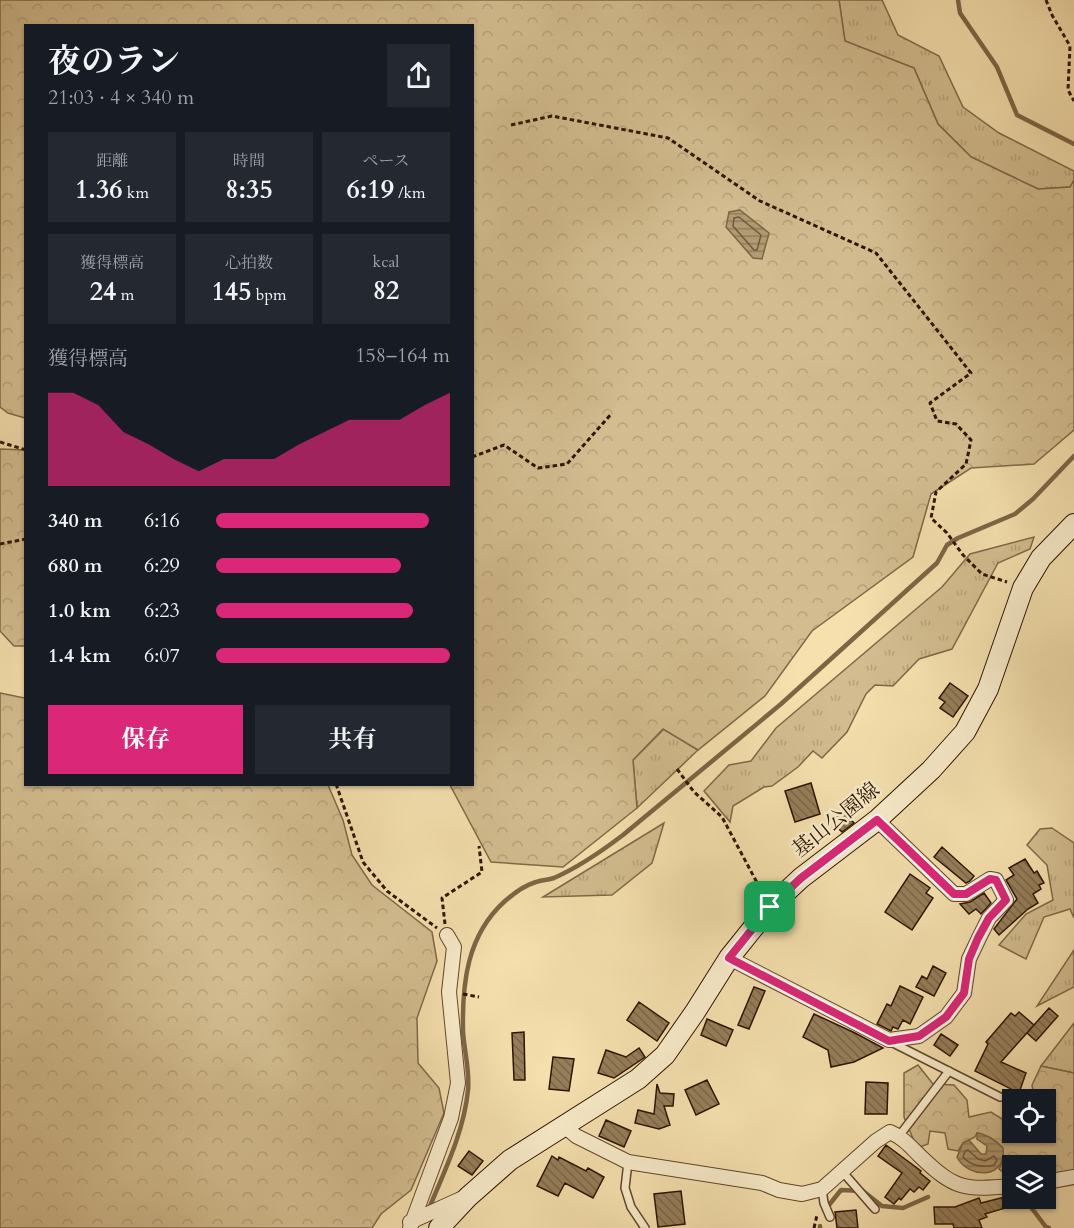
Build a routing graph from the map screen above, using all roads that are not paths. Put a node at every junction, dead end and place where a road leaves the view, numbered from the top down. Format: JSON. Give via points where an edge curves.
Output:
{"nodes":[{"id":1,"x":1074,"y":524,"type":"edge"},
{"id":2,"x":877,"y":820,"type":"junction"},
{"id":3,"x":447,"y":935,"type":"road end"},
{"id":4,"x":729,"y":958,"type":"junction"},
{"id":5,"x":889,"y":1041,"type":"junction"},
{"id":6,"x":950,"y":1071,"type":"junction"},
{"id":7,"x":1000,"y":1097,"type":"dead end"},
{"id":8,"x":563,"y":1125,"type":"junction"},
{"id":9,"x":899,"y":1136,"type":"junction"},
{"id":10,"x":628,"y":1162,"type":"junction"},
{"id":11,"x":841,"y":1170,"type":"junction"},
{"id":12,"x":1074,"y":1177,"type":"edge"},
{"id":13,"x":1056,"y":1180,"type":"edge"},
{"id":14,"x":1002,"y":1186,"type":"edge"},
{"id":15,"x":822,"y":1189,"type":"junction"},
{"id":16,"x":468,"y":1197,"type":"junction"},
{"id":17,"x":875,"y":1209,"type":"dead end"},
{"id":18,"x":830,"y":1217,"type":"dead end"},
{"id":19,"x":408,"y":1225,"type":"edge"},
{"id":20,"x":439,"y":1228,"type":"edge"},
{"id":21,"x":645,"y":1228,"type":"edge"}],
"edges":[{"from":1,"to":2,"type":"main road","name":"基山公園線","via":[[1041,558],[1023,588],[988,688],[965,732]]},
{"from":2,"to":4,"type":"main road","name":"基山公園線","via":[[801,878],[770,907]]},
{"from":2,"to":5,"type":"street","via":[[954,894],[966,894],[990,879],[996,880],[1006,900],[989,918],[978,938],[969,959],[964,993],[946,1017],[919,1036]]},
{"from":3,"to":19,"type":"street","via":[[454,947],[449,992],[458,1083],[451,1118]]},
{"from":4,"to":5,"type":"street"},
{"from":4,"to":8,"type":"main road","name":"基山公園線","via":[[665,1055],[638,1079]]},
{"from":5,"to":6,"type":"lane"},
{"from":6,"to":7,"type":"lane"},
{"from":6,"to":9,"type":"lane"},
{"from":8,"to":10,"type":"street","via":[[576,1137]]},
{"from":8,"to":16,"type":"main road","name":"基山公園線","via":[[510,1160]]},
{"from":9,"to":11,"type":"street","via":[[890,1132]]},
{"from":9,"to":14,"type":"street","via":[[952,1183],[969,1188]]},
{"from":10,"to":15,"type":"street","via":[[762,1183],[802,1194]]},
{"from":10,"to":21,"type":"lane","via":[[625,1188],[631,1208]]},
{"from":11,"to":15,"type":"street"},
{"from":11,"to":17,"type":"lane"},
{"from":12,"to":13,"type":"street"},
{"from":15,"to":18,"type":"lane"},
{"from":16,"to":19,"type":"street"},
{"from":16,"to":20,"type":"main road","name":"基山公園線"}]}
